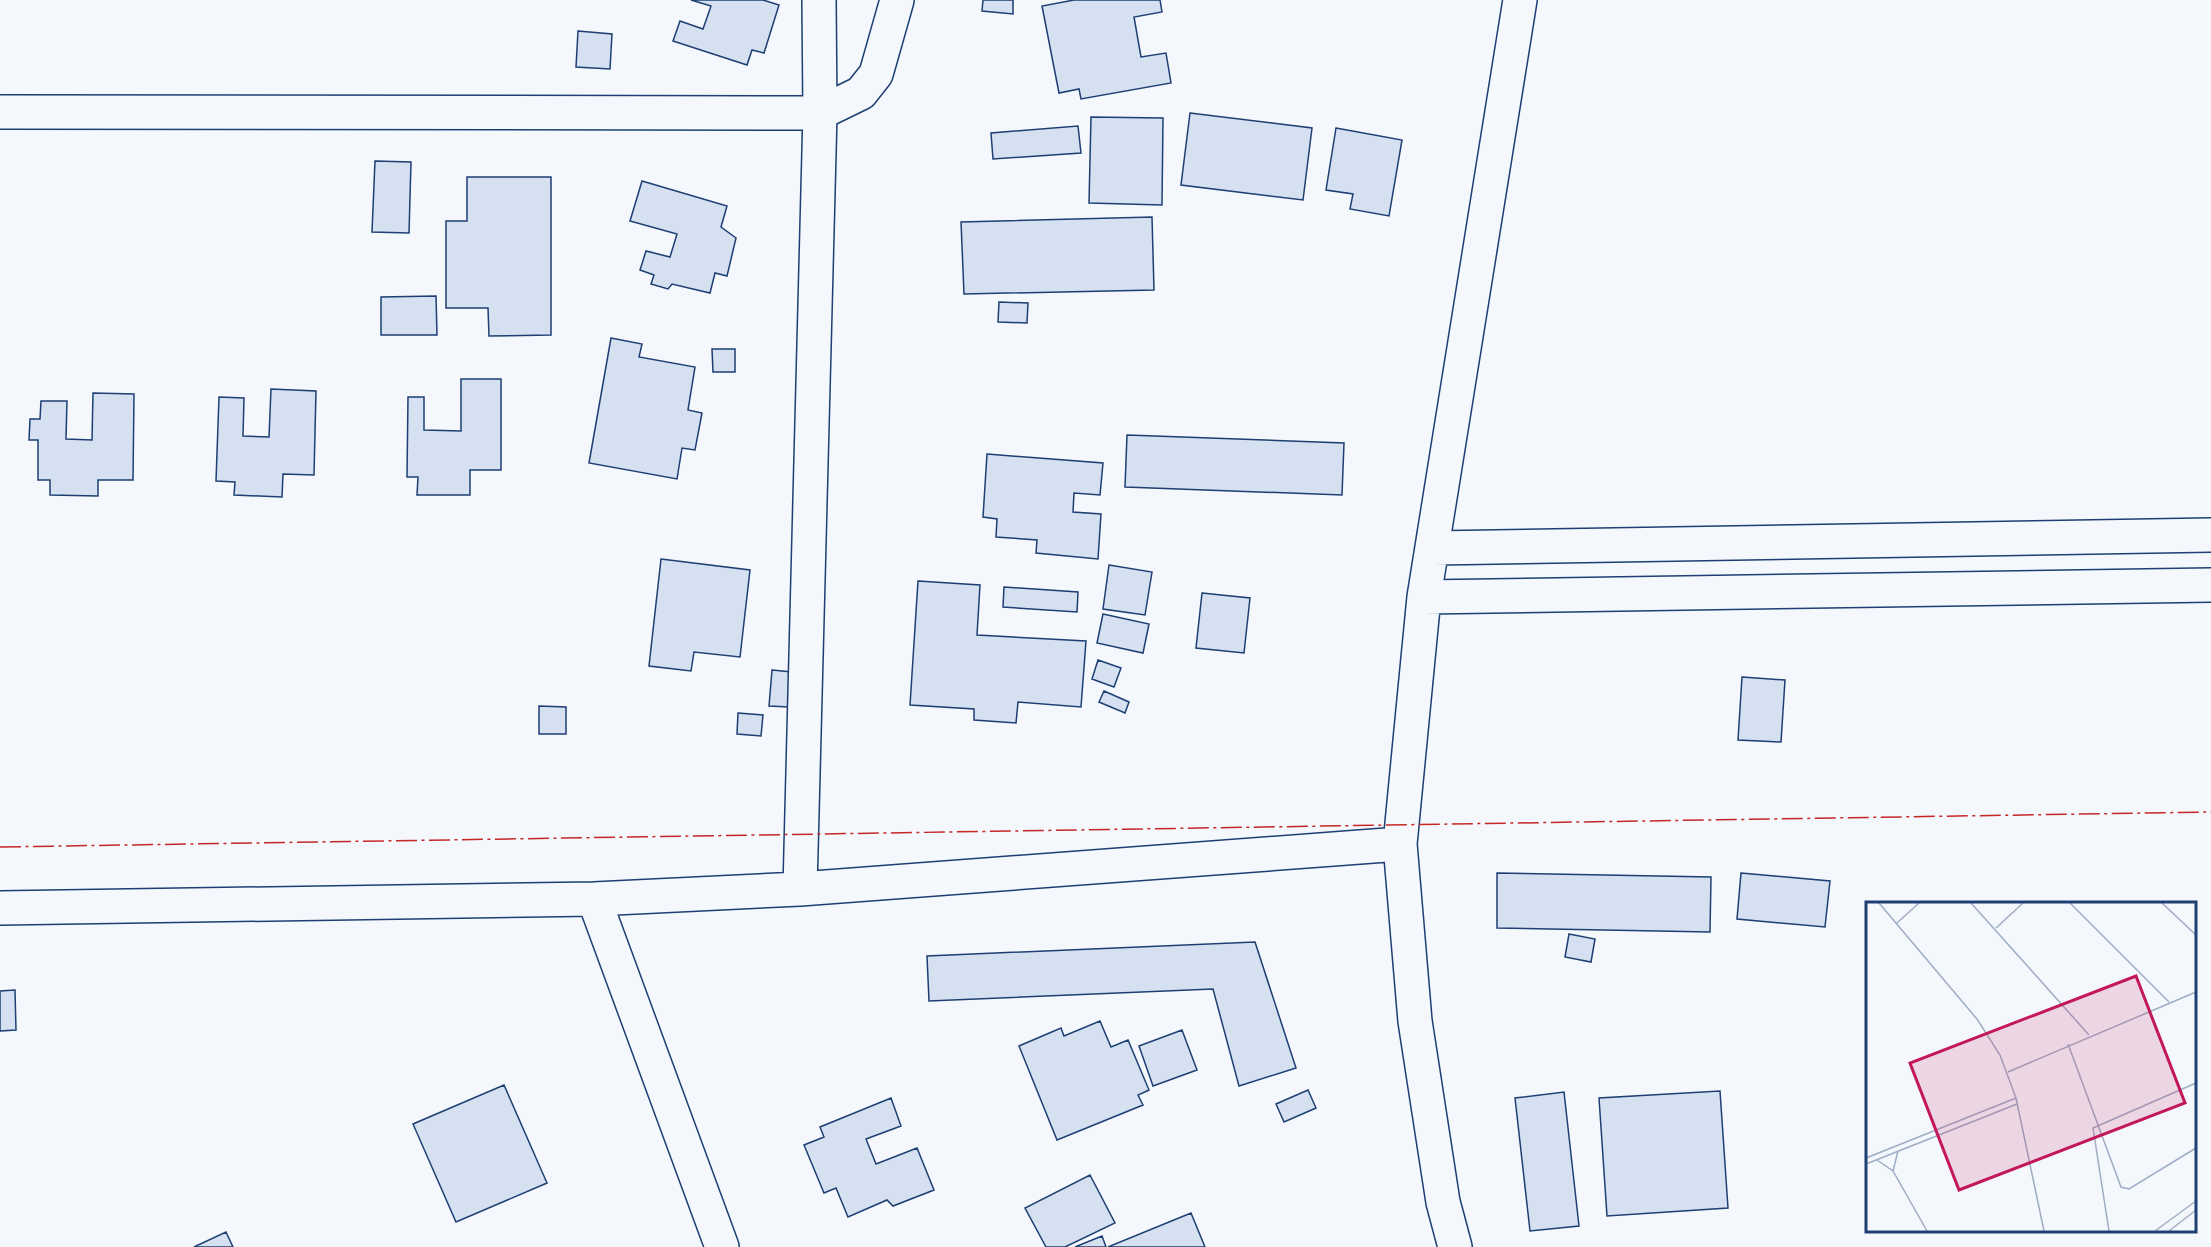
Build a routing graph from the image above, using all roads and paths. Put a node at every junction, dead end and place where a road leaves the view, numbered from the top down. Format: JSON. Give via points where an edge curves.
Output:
{"nodes":[{"id":1,"x":819,"y":0,"type":"edge"},
{"id":2,"x":897,"y":0,"type":"edge"},
{"id":3,"x":1520,"y":0,"type":"edge"},
{"id":4,"x":0,"y":112,"type":"edge"},
{"id":5,"x":820,"y":113,"type":"junction"},
{"id":6,"x":2211,"y":535,"type":"edge"},
{"id":7,"x":1434,"y":548,"type":"junction"},
{"id":8,"x":2211,"y":585,"type":"edge"},
{"id":9,"x":1424,"y":597,"type":"junction"},
{"id":10,"x":1400,"y":844,"type":"junction"},
{"id":11,"x":800,"y":889,"type":"junction"},
{"id":12,"x":594,"y":898,"type":"junction"},
{"id":13,"x":0,"y":908,"type":"edge"},
{"id":14,"x":722,"y":1247,"type":"edge"},
{"id":15,"x":1455,"y":1247,"type":"edge"}],
"edges":[{"from":1,"to":5,"type":"street"},
{"from":2,"to":5,"type":"street","via":[[876,74],[861,93]]},
{"from":3,"to":7,"type":"street"},
{"from":4,"to":5,"type":"street"},
{"from":5,"to":11,"type":"street"},
{"from":6,"to":7,"type":"street"},
{"from":7,"to":9,"type":"street"},
{"from":8,"to":9,"type":"street"},
{"from":9,"to":10,"type":"street"},
{"from":10,"to":11,"type":"street"},
{"from":10,"to":15,"type":"street","via":[[1415,1021],[1443,1202]]},
{"from":11,"to":12,"type":"street"},
{"from":12,"to":13,"type":"street"},
{"from":12,"to":14,"type":"street"}]}
